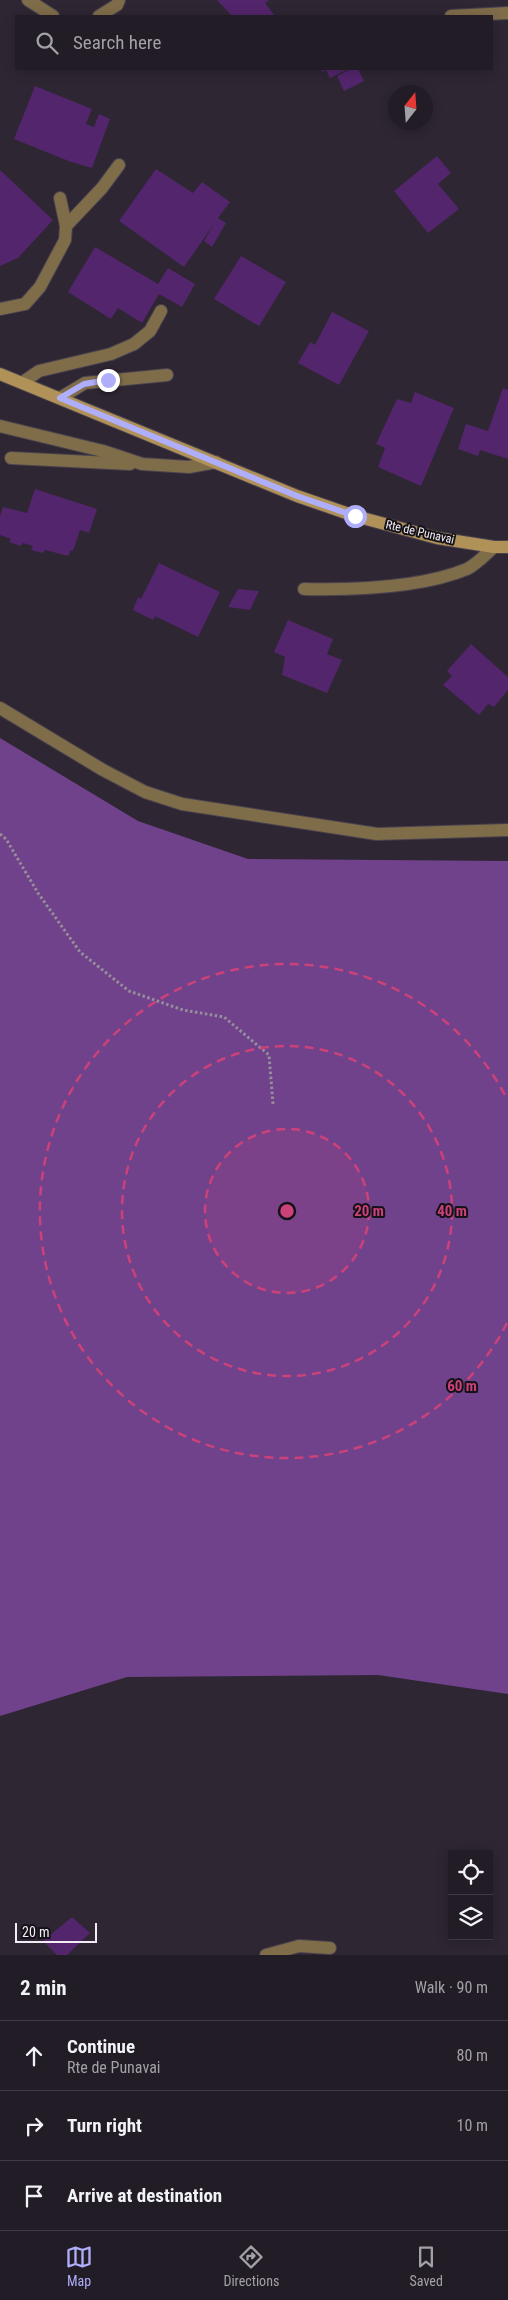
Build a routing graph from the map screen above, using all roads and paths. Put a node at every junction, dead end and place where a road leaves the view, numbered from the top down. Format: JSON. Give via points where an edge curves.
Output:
{"nodes":[{"id":1,"x":28,"y":0,"type":"edge"},
{"id":2,"x":120,"y":0,"type":"edge"},
{"id":3,"x":508,"y":13,"type":"edge"},
{"id":4,"x":51,"y":15,"type":"edge"},
{"id":5,"x":101,"y":15,"type":"edge"},
{"id":6,"x":470,"y":15,"type":"edge"},
{"id":7,"x":119,"y":165,"type":"dead end"},
{"id":8,"x":60,"y":198,"type":"dead end"},
{"id":9,"x":66,"y":226,"type":"junction"},
{"id":10,"x":0,"y":308,"type":"edge"},
{"id":11,"x":161,"y":312,"type":"dead end"},
{"id":12,"x":0,"y":374,"type":"edge"},
{"id":13,"x":167,"y":375,"type":"dead end"},
{"id":14,"x":23,"y":382,"type":"junction"},
{"id":15,"x":60,"y":398,"type":"junction"},
{"id":16,"x":0,"y":426,"type":"edge"},
{"id":17,"x":11,"y":458,"type":"dead end"},
{"id":18,"x":216,"y":462,"type":"junction"},
{"id":19,"x":142,"y":464,"type":"junction"},
{"id":20,"x":494,"y":547,"type":"junction"},
{"id":21,"x":508,"y":547,"type":"edge"},
{"id":22,"x":304,"y":589,"type":"dead end"},
{"id":23,"x":0,"y":708,"type":"edge"},
{"id":24,"x":508,"y":830,"type":"edge"},
{"id":25,"x":0,"y":834,"type":"edge"},
{"id":26,"x":273,"y":1104,"type":"dead end"},
{"id":27,"x":330,"y":1948,"type":"dead end"},
{"id":28,"x":266,"y":1955,"type":"edge"}],
"edges":[{"from":1,"to":4,"type":"street"},
{"from":2,"to":5,"type":"street"},
{"from":3,"to":6,"type":"street"},
{"from":7,"to":9,"type":"street"},
{"from":8,"to":9,"type":"street"},
{"from":9,"to":10,"type":"street","via":[[65,240],[40,287],[25,304]]},
{"from":11,"to":14,"type":"street","via":[[150,331],[134,344],[110,354],[39,371]]},
{"from":12,"to":14,"type":"main road","name":"Rte de Punavai"},
{"from":13,"to":15,"type":"street","via":[[84,384]]},
{"from":14,"to":15,"type":"main road","name":"Rte de Punavai"},
{"from":15,"to":18,"type":"main road","name":"Rte de Punavai"},
{"from":16,"to":19,"type":"street"},
{"from":17,"to":19,"type":"street"},
{"from":18,"to":19,"type":"street","via":[[189,467]]},
{"from":18,"to":20,"type":"main road","name":"Rte de Punavai","via":[[355,516],[437,538]]},
{"from":20,"to":21,"type":"main road","name":"Rte de Punavai"},
{"from":20,"to":22,"type":"street","via":[[469,568],[444,577],[373,588]]},
{"from":23,"to":24,"type":"street","via":[[145,792],[182,804],[377,834]]},
{"from":25,"to":26,"type":"path","via":[[80,952],[129,991],[183,1010],[224,1017],[270,1055]]},
{"from":27,"to":28,"type":"street","via":[[298,1946]]}]}
